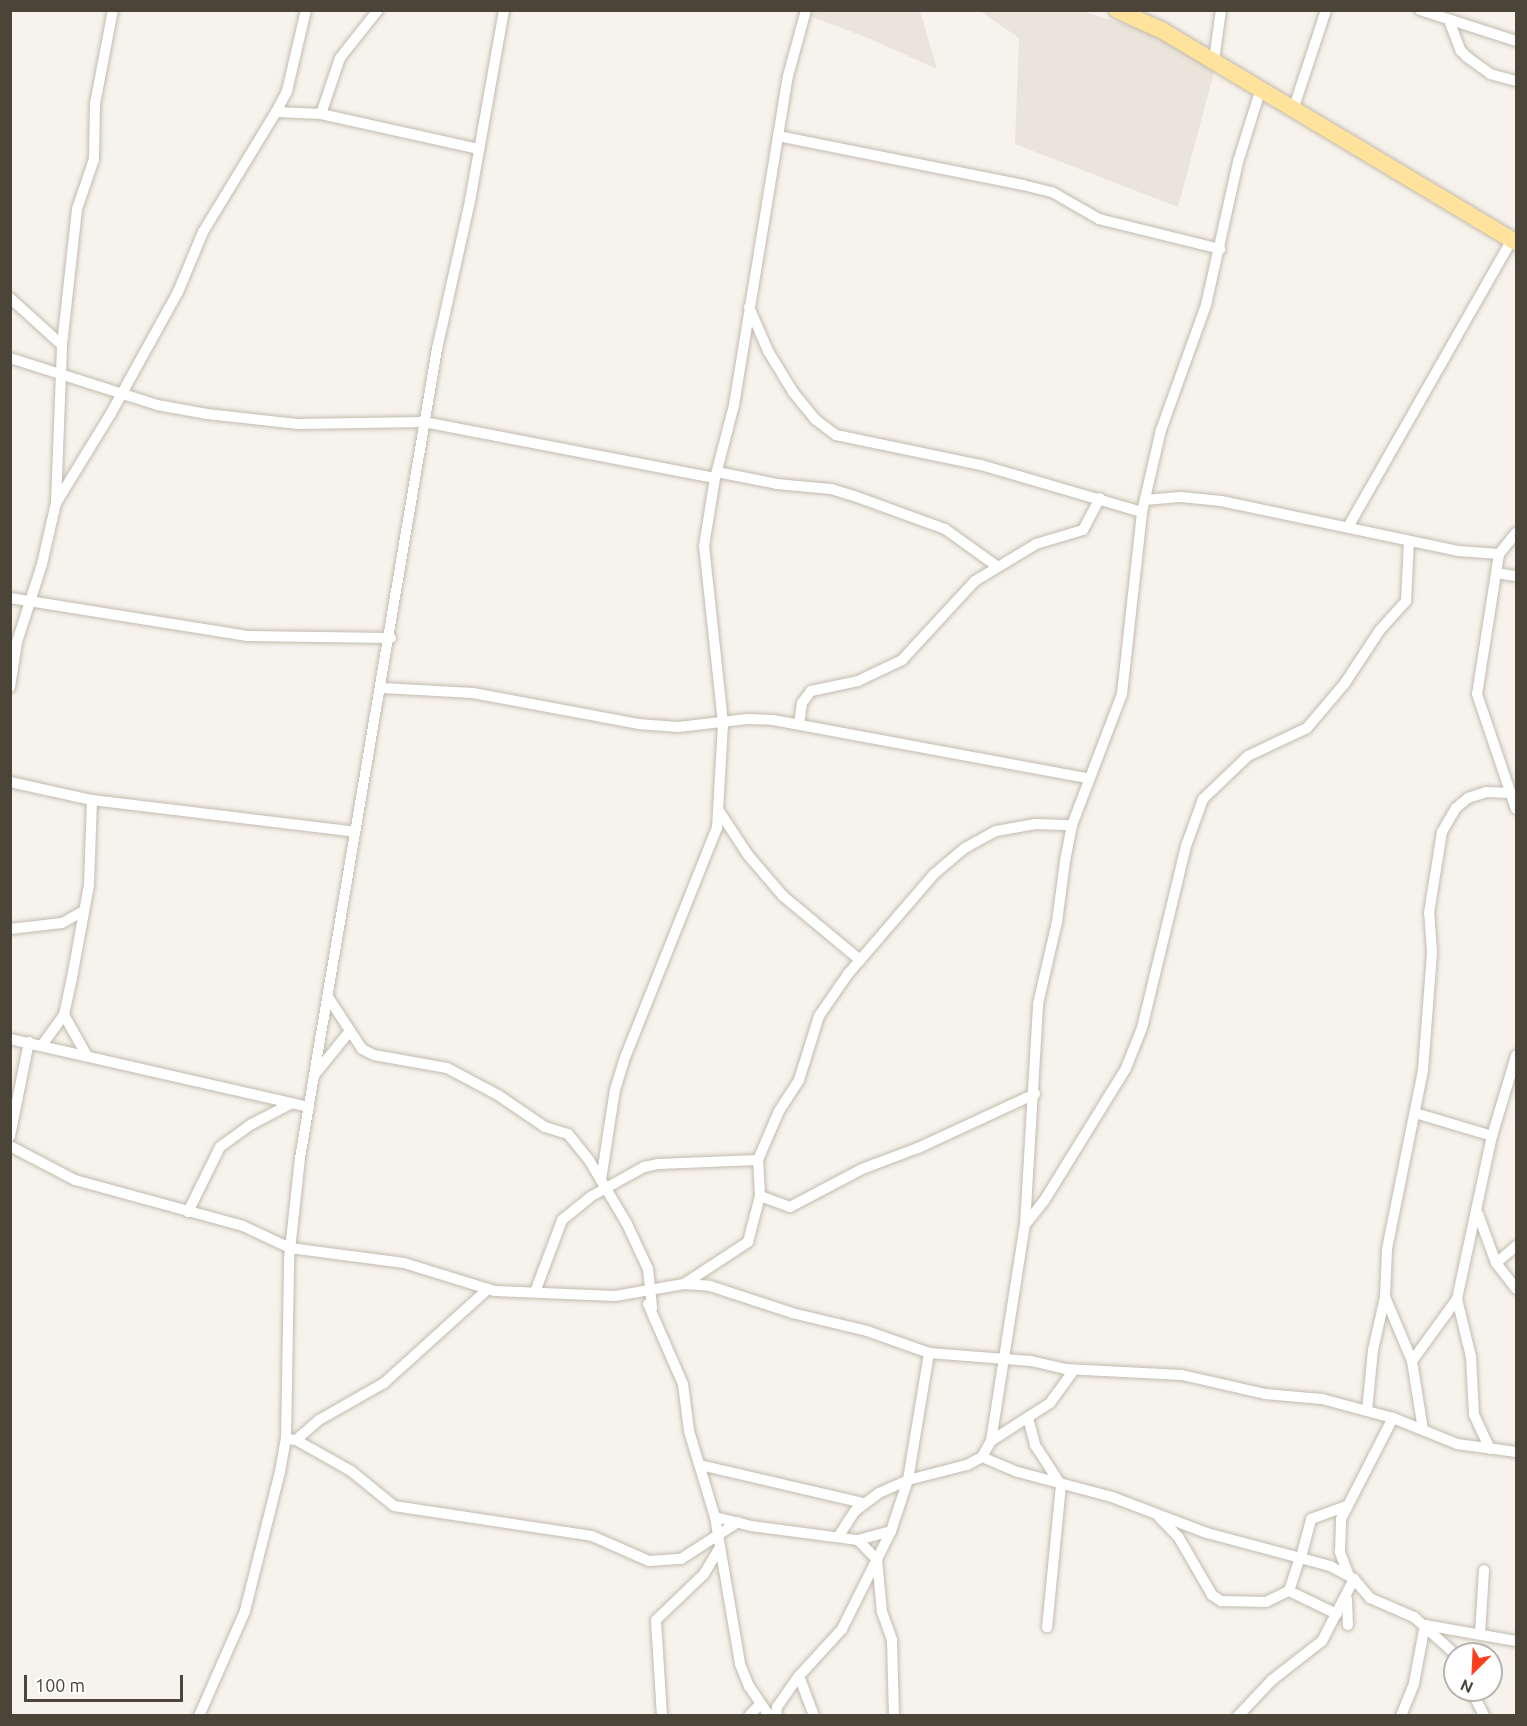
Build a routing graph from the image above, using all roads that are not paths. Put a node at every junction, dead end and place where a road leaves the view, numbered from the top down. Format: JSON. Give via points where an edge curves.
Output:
{"nodes":[{"id":1,"x":113,"y":10,"type":"edge"},
{"id":2,"x":306,"y":10,"type":"edge"},
{"id":3,"x":378,"y":10,"type":"edge"},
{"id":4,"x":504,"y":10,"type":"edge"},
{"id":5,"x":806,"y":10,"type":"edge"},
{"id":6,"x":1117,"y":10,"type":"edge"},
{"id":7,"x":1221,"y":10,"type":"edge"},
{"id":8,"x":1326,"y":10,"type":"edge"},
{"id":9,"x":1420,"y":10,"type":"edge"},
{"id":10,"x":1450,"y":23,"type":"junction"},
{"id":11,"x":1516,"y":41,"type":"edge"},
{"id":12,"x":1214,"y":60,"type":"junction"},
{"id":13,"x":1516,"y":81,"type":"edge"},
{"id":14,"x":1261,"y":88,"type":"junction"},
{"id":15,"x":1294,"y":107,"type":"junction"},
{"id":16,"x":276,"y":112,"type":"junction"},
{"id":17,"x":321,"y":114,"type":"junction"},
{"id":18,"x":778,"y":136,"type":"junction"},
{"id":19,"x":479,"y":149,"type":"junction"},
{"id":20,"x":1514,"y":240,"type":"edge"},
{"id":21,"x":1220,"y":249,"type":"junction"},
{"id":22,"x":10,"y":298,"type":"edge"},
{"id":23,"x":749,"y":307,"type":"junction"},
{"id":24,"x":62,"y":345,"type":"junction"},
{"id":25,"x":10,"y":358,"type":"edge"},
{"id":26,"x":60,"y":372,"type":"junction"},
{"id":27,"x":122,"y":393,"type":"junction"},
{"id":28,"x":424,"y":422,"type":"junction"},
{"id":29,"x":716,"y":475,"type":"junction"},
{"id":30,"x":1100,"y":498,"type":"junction"},
{"id":31,"x":1145,"y":500,"type":"junction"},
{"id":32,"x":56,"y":503,"type":"junction"},
{"id":33,"x":1142,"y":512,"type":"junction"},
{"id":34,"x":1348,"y":527,"type":"junction"},
{"id":35,"x":1516,"y":533,"type":"edge"},
{"id":36,"x":1409,"y":541,"type":"junction"},
{"id":37,"x":1499,"y":554,"type":"junction"},
{"id":38,"x":998,"y":567,"type":"junction"},
{"id":39,"x":1496,"y":573,"type":"junction"},
{"id":40,"x":1516,"y":576,"type":"edge"},
{"id":41,"x":10,"y":598,"type":"edge"},
{"id":42,"x":29,"y":599,"type":"junction"},
{"id":43,"x":391,"y":638,"type":"junction"},
{"id":44,"x":14,"y":644,"type":"edge"},
{"id":45,"x":10,"y":687,"type":"edge"},
{"id":46,"x":382,"y":688,"type":"junction"},
{"id":47,"x":723,"y":723,"type":"junction"},
{"id":48,"x":799,"y":724,"type":"junction"},
{"id":49,"x":1090,"y":779,"type":"junction"},
{"id":50,"x":10,"y":783,"type":"edge"},
{"id":51,"x":1512,"y":793,"type":"junction"},
{"id":52,"x":92,"y":800,"type":"junction"},
{"id":53,"x":1516,"y":809,"type":"edge"},
{"id":54,"x":719,"y":811,"type":"junction"},
{"id":55,"x":1072,"y":825,"type":"junction"},
{"id":56,"x":356,"y":832,"type":"junction"},
{"id":57,"x":84,"y":911,"type":"junction"},
{"id":58,"x":10,"y":929,"type":"edge"},
{"id":59,"x":860,"y":960,"type":"junction"},
{"id":60,"x":328,"y":997,"type":"junction"},
{"id":61,"x":64,"y":1015,"type":"junction"},
{"id":62,"x":349,"y":1032,"type":"junction"},
{"id":63,"x":10,"y":1039,"type":"edge"},
{"id":64,"x":29,"y":1042,"type":"junction"},
{"id":65,"x":42,"y":1045,"type":"junction"},
{"id":66,"x":87,"y":1056,"type":"junction"},
{"id":67,"x":1516,"y":1056,"type":"edge"},
{"id":68,"x":315,"y":1074,"type":"junction"},
{"id":69,"x":1035,"y":1094,"type":"junction"},
{"id":70,"x":292,"y":1102,"type":"junction"},
{"id":71,"x":309,"y":1107,"type":"junction"},
{"id":72,"x":1415,"y":1113,"type":"junction"},
{"id":73,"x":10,"y":1136,"type":"edge"},
{"id":74,"x":1492,"y":1136,"type":"junction"},
{"id":75,"x":10,"y":1146,"type":"edge"},
{"id":76,"x":758,"y":1160,"type":"junction"},
{"id":77,"x":604,"y":1184,"type":"junction"},
{"id":78,"x":760,"y":1196,"type":"junction"},
{"id":79,"x":188,"y":1212,"type":"junction"},
{"id":80,"x":1478,"y":1214,"type":"junction"},
{"id":81,"x":1025,"y":1225,"type":"junction"},
{"id":82,"x":1516,"y":1246,"type":"edge"},
{"id":83,"x":290,"y":1248,"type":"junction"},
{"id":84,"x":1496,"y":1263,"type":"junction"},
{"id":85,"x":684,"y":1284,"type":"junction"},
{"id":86,"x":488,"y":1289,"type":"junction"},
{"id":87,"x":1516,"y":1289,"type":"edge"},
{"id":88,"x":653,"y":1291,"type":"junction"},
{"id":89,"x":535,"y":1292,"type":"junction"},
{"id":90,"x":639,"y":1294,"type":"junction"},
{"id":91,"x":1385,"y":1297,"type":"junction"},
{"id":92,"x":1457,"y":1299,"type":"junction"},
{"id":93,"x":652,"y":1308,"type":"junction"},
{"id":94,"x":929,"y":1353,"type":"junction"},
{"id":95,"x":1007,"y":1359,"type":"junction"},
{"id":96,"x":1412,"y":1361,"type":"junction"},
{"id":97,"x":1074,"y":1370,"type":"junction"},
{"id":98,"x":1368,"y":1411,"type":"junction"},
{"id":99,"x":1028,"y":1418,"type":"junction"},
{"id":100,"x":1393,"y":1418,"type":"junction"},
{"id":101,"x":1423,"y":1430,"type":"junction"},
{"id":102,"x":291,"y":1439,"type":"junction"},
{"id":103,"x":991,"y":1441,"type":"junction"},
{"id":104,"x":1490,"y":1449,"type":"junction"},
{"id":105,"x":1516,"y":1452,"type":"edge"},
{"id":106,"x":982,"y":1457,"type":"junction"},
{"id":107,"x":700,"y":1465,"type":"junction"},
{"id":108,"x":908,"y":1480,"type":"junction"},
{"id":109,"x":1061,"y":1485,"type":"junction"},
{"id":110,"x":863,"y":1503,"type":"junction"},
{"id":111,"x":1347,"y":1506,"type":"junction"},
{"id":112,"x":1332,"y":1510,"type":"junction"},
{"id":113,"x":1157,"y":1515,"type":"junction"},
{"id":114,"x":715,"y":1516,"type":"junction"},
{"id":115,"x":738,"y":1522,"type":"junction"},
{"id":116,"x":1340,"y":1524,"type":"junction"},
{"id":117,"x":891,"y":1531,"type":"junction"},
{"id":118,"x":838,"y":1537,"type":"junction"},
{"id":119,"x":858,"y":1540,"type":"junction"},
{"id":120,"x":719,"y":1542,"type":"junction"},
{"id":121,"x":1300,"y":1557,"type":"junction"},
{"id":122,"x":877,"y":1560,"type":"junction"},
{"id":123,"x":1342,"y":1562,"type":"junction"},
{"id":124,"x":1330,"y":1566,"type":"junction"},
{"id":125,"x":1484,"y":1570,"type":"dead end"},
{"id":126,"x":1352,"y":1578,"type":"junction"},
{"id":127,"x":1289,"y":1592,"type":"junction"},
{"id":128,"x":1347,"y":1599,"type":"junction"},
{"id":129,"x":1338,"y":1612,"type":"junction"},
{"id":130,"x":1425,"y":1625,"type":"junction"},
{"id":131,"x":1047,"y":1627,"type":"dead end"},
{"id":132,"x":1479,"y":1634,"type":"junction"},
{"id":133,"x":1516,"y":1641,"type":"edge"},
{"id":134,"x":1443,"y":1642,"type":"edge"},
{"id":135,"x":798,"y":1676,"type":"junction"},
{"id":136,"x":1477,"y":1702,"type":"edge"},
{"id":137,"x":770,"y":1711,"type":"edge"},
{"id":138,"x":199,"y":1716,"type":"edge"},
{"id":139,"x":662,"y":1716,"type":"edge"},
{"id":140,"x":749,"y":1716,"type":"edge"},
{"id":141,"x":814,"y":1716,"type":"edge"},
{"id":142,"x":894,"y":1716,"type":"edge"},
{"id":143,"x":1238,"y":1716,"type":"edge"},
{"id":144,"x":1401,"y":1716,"type":"edge"},
{"id":145,"x":1484,"y":1716,"type":"edge"}],
"edges":[{"from":1,"to":24,"type":"street","via":[[95,104],[94,159],[77,209]]},
{"from":2,"to":16,"type":"street","via":[[287,91]]},
{"from":3,"to":17,"type":"street","via":[[340,58]]},
{"from":4,"to":19,"type":"street"},
{"from":5,"to":18,"type":"street","via":[[788,76]]},
{"from":6,"to":12,"type":"main road"},
{"from":7,"to":12,"type":"street"},
{"from":8,"to":15,"type":"street"},
{"from":9,"to":10,"type":"street"},
{"from":10,"to":11,"type":"street"},
{"from":10,"to":13,"type":"street","via":[[1467,57],[1490,74]]},
{"from":12,"to":14,"type":"main road"},
{"from":14,"to":15,"type":"main road"},
{"from":14,"to":21,"type":"street","via":[[1238,162]]},
{"from":15,"to":20,"type":"main road"},
{"from":16,"to":17,"type":"street"},
{"from":16,"to":27,"type":"street","via":[[203,232],[178,292]]},
{"from":17,"to":19,"type":"street"},
{"from":18,"to":21,"type":"street","via":[[1052,192],[1098,219]]},
{"from":18,"to":23,"type":"street"},
{"from":19,"to":28,"type":"street"},
{"from":20,"to":34,"type":"street"},
{"from":21,"to":31,"type":"street","via":[[1206,305],[1161,430]]},
{"from":22,"to":24,"type":"street"},
{"from":23,"to":29,"type":"street","via":[[734,405]]},
{"from":23,"to":30,"type":"street","via":[[768,351],[794,392],[816,420],[836,435],[981,465]]},
{"from":24,"to":26,"type":"street"},
{"from":25,"to":26,"type":"street"},
{"from":26,"to":27,"type":"street","via":[[72,380]]},
{"from":26,"to":32,"type":"street"},
{"from":27,"to":28,"type":"street","via":[[207,414],[298,424]]},
{"from":27,"to":32,"type":"street"},
{"from":28,"to":29,"type":"street"},
{"from":28,"to":43,"type":"street"},
{"from":29,"to":38,"type":"street","via":[[831,489],[856,497],[945,529]]},
{"from":29,"to":47,"type":"street","via":[[704,546]]},
{"from":30,"to":33,"type":"street"},
{"from":30,"to":38,"type":"street","via":[[1083,530],[1036,544]]},
{"from":31,"to":33,"type":"street"},
{"from":31,"to":34,"type":"street","via":[[1181,497],[1221,501]]},
{"from":32,"to":42,"type":"street","via":[[42,564]]},
{"from":33,"to":49,"type":"street","via":[[1122,694]]},
{"from":34,"to":36,"type":"street"},
{"from":35,"to":37,"type":"street"},
{"from":36,"to":37,"type":"street"},
{"from":36,"to":81,"type":"street","via":[[1406,600],[1380,630],[1345,683],[1307,728],[1248,756],[1203,799],[1186,846],[1142,1028],[1126,1068]]},
{"from":37,"to":39,"type":"street"},
{"from":38,"to":48,"type":"street","via":[[975,581],[902,660],[858,681],[811,691],[802,704]]},
{"from":39,"to":40,"type":"street"},
{"from":39,"to":51,"type":"street","via":[[1477,694]]},
{"from":41,"to":42,"type":"street"},
{"from":42,"to":43,"type":"street","via":[[246,636]]},
{"from":42,"to":44,"type":"street"},
{"from":43,"to":46,"type":"street"},
{"from":44,"to":45,"type":"street"},
{"from":46,"to":47,"type":"street","via":[[473,693],[638,724],[678,727]]},
{"from":46,"to":56,"type":"street"},
{"from":47,"to":48,"type":"street","via":[[748,719]]},
{"from":47,"to":54,"type":"street"},
{"from":48,"to":49,"type":"street"},
{"from":49,"to":55,"type":"street"},
{"from":50,"to":52,"type":"street"},
{"from":51,"to":53,"type":"street"},
{"from":51,"to":72,"type":"street","via":[[1486,792],[1468,798],[1456,808],[1442,832],[1429,914],[1428,1023]]},
{"from":52,"to":56,"type":"street"},
{"from":52,"to":57,"type":"street"},
{"from":54,"to":59,"type":"street","via":[[748,855],[783,896]]},
{"from":54,"to":77,"type":"street","via":[[717,828],[696,872],[667,960],[615,1090]]},
{"from":55,"to":59,"type":"street","via":[[1034,824],[982,837],[934,874]]},
{"from":55,"to":69,"type":"street","via":[[1057,922],[1038,1004]]},
{"from":56,"to":60,"type":"street"},
{"from":57,"to":58,"type":"street","via":[[62,923]]},
{"from":57,"to":61,"type":"street"},
{"from":59,"to":76,"type":"street","via":[[819,1016],[799,1080],[779,1111]]},
{"from":60,"to":62,"type":"street"},
{"from":60,"to":68,"type":"street"},
{"from":61,"to":65,"type":"street"},
{"from":61,"to":66,"type":"street"},
{"from":62,"to":68,"type":"street"},
{"from":62,"to":77,"type":"street","via":[[362,1048],[374,1054],[447,1068],[498,1095],[545,1127],[568,1134]]},
{"from":63,"to":64,"type":"street"},
{"from":64,"to":65,"type":"street"},
{"from":64,"to":73,"type":"street"},
{"from":65,"to":66,"type":"street"},
{"from":66,"to":70,"type":"street"},
{"from":67,"to":74,"type":"street"},
{"from":68,"to":71,"type":"street"},
{"from":69,"to":78,"type":"street","via":[[918,1148],[862,1169],[790,1207]]},
{"from":69,"to":81,"type":"street","via":[[1025,1177]]},
{"from":70,"to":71,"type":"street"},
{"from":70,"to":79,"type":"street","via":[[220,1147]]},
{"from":71,"to":83,"type":"street"},
{"from":72,"to":74,"type":"street"},
{"from":72,"to":91,"type":"street","via":[[1388,1249]]},
{"from":74,"to":80,"type":"street"},
{"from":75,"to":79,"type":"street","via":[[75,1180],[122,1190]]},
{"from":76,"to":77,"type":"street","via":[[658,1164]]},
{"from":76,"to":78,"type":"street"},
{"from":77,"to":88,"type":"street","via":[[627,1224]]},
{"from":77,"to":89,"type":"street","via":[[562,1220]]},
{"from":78,"to":85,"type":"street","via":[[747,1244]]},
{"from":79,"to":83,"type":"street","via":[[266,1234]]},
{"from":80,"to":84,"type":"street"},
{"from":80,"to":92,"type":"street"},
{"from":81,"to":95,"type":"street"},
{"from":82,"to":84,"type":"street"},
{"from":83,"to":86,"type":"street","via":[[404,1263]]},
{"from":83,"to":102,"type":"street"},
{"from":84,"to":87,"type":"street"},
{"from":85,"to":88,"type":"street"},
{"from":85,"to":94,"type":"street","via":[[741,1293],[792,1313],[867,1331]]},
{"from":86,"to":89,"type":"street"},
{"from":86,"to":102,"type":"street","via":[[384,1383]]},
{"from":88,"to":90,"type":"street"},
{"from":88,"to":93,"type":"street"},
{"from":89,"to":90,"type":"street"},
{"from":90,"to":93,"type":"street"},
{"from":91,"to":96,"type":"street"},
{"from":91,"to":98,"type":"street","via":[[1372,1350]]},
{"from":92,"to":96,"type":"street"},
{"from":92,"to":104,"type":"street","via":[[1471,1357],[1474,1414]]},
{"from":93,"to":107,"type":"street","via":[[683,1384],[689,1431]]},
{"from":94,"to":95,"type":"street"},
{"from":94,"to":108,"type":"street"},
{"from":95,"to":97,"type":"street"},
{"from":95,"to":103,"type":"street"},
{"from":96,"to":101,"type":"street"},
{"from":97,"to":98,"type":"street","via":[[1182,1375]]},
{"from":97,"to":99,"type":"street","via":[[1050,1403]]},
{"from":98,"to":100,"type":"street"},
{"from":99,"to":103,"type":"street"},
{"from":99,"to":109,"type":"street","via":[[1035,1445]]},
{"from":100,"to":101,"type":"street"},
{"from":100,"to":111,"type":"street"},
{"from":101,"to":104,"type":"street","via":[[1457,1444]]},
{"from":102,"to":120,"type":"street","via":[[351,1471],[400,1508],[592,1536],[638,1558],[659,1562],[681,1559]]},
{"from":102,"to":138,"type":"street","via":[[245,1611]]},
{"from":103,"to":106,"type":"street"},
{"from":104,"to":105,"type":"street"},
{"from":106,"to":108,"type":"street"},
{"from":106,"to":109,"type":"street"},
{"from":107,"to":110,"type":"street"},
{"from":107,"to":114,"type":"street"},
{"from":108,"to":110,"type":"street"},
{"from":108,"to":117,"type":"street"},
{"from":109,"to":113,"type":"street","via":[[1112,1497]]},
{"from":109,"to":131,"type":"street"},
{"from":110,"to":118,"type":"street"},
{"from":111,"to":112,"type":"street"},
{"from":111,"to":116,"type":"street"},
{"from":112,"to":116,"type":"street"},
{"from":112,"to":121,"type":"street","via":[[1311,1519]]},
{"from":113,"to":121,"type":"street"},
{"from":113,"to":127,"type":"street","via":[[1179,1538],[1215,1598],[1266,1602]]},
{"from":114,"to":115,"type":"street"},
{"from":114,"to":120,"type":"street"},
{"from":115,"to":118,"type":"street"},
{"from":115,"to":120,"type":"street"},
{"from":116,"to":123,"type":"street"},
{"from":117,"to":119,"type":"street"},
{"from":117,"to":122,"type":"street"},
{"from":118,"to":119,"type":"street"},
{"from":119,"to":122,"type":"street"},
{"from":120,"to":137,"type":"street","via":[[740,1664]]},
{"from":120,"to":139,"type":"street","via":[[704,1574],[656,1620]]},
{"from":121,"to":124,"type":"street"},
{"from":121,"to":127,"type":"street"},
{"from":122,"to":135,"type":"street","via":[[842,1629]]},
{"from":122,"to":142,"type":"street","via":[[882,1612],[892,1640]]},
{"from":123,"to":124,"type":"street"},
{"from":123,"to":126,"type":"street"},
{"from":124,"to":126,"type":"street"},
{"from":125,"to":132,"type":"street"},
{"from":126,"to":128,"type":"street"},
{"from":126,"to":130,"type":"street","via":[[1370,1598]]},
{"from":127,"to":129,"type":"street"},
{"from":128,"to":129,"type":"street"},
{"from":128,"to":129,"type":"street","via":[[1348,1625]]},
{"from":129,"to":143,"type":"street","via":[[1312,1652],[1272,1680]]},
{"from":130,"to":132,"type":"street"},
{"from":130,"to":134,"type":"street"},
{"from":130,"to":144,"type":"street","via":[[1414,1683]]},
{"from":132,"to":133,"type":"street"},
{"from":135,"to":137,"type":"street"},
{"from":135,"to":141,"type":"street"},
{"from":136,"to":145,"type":"street"},
{"from":137,"to":140,"type":"street"}]}
